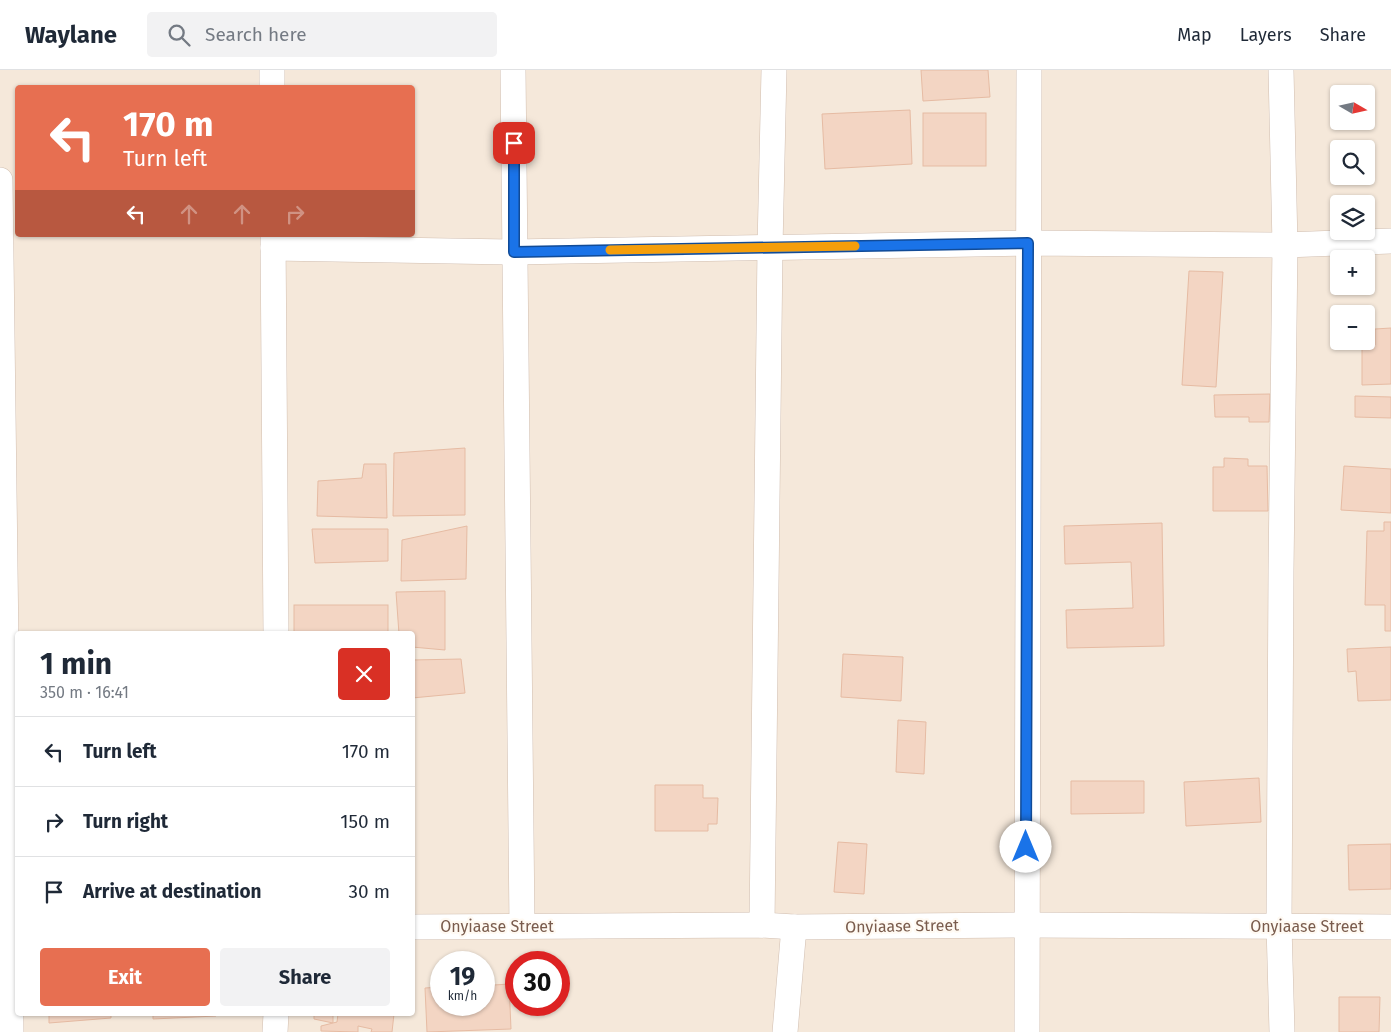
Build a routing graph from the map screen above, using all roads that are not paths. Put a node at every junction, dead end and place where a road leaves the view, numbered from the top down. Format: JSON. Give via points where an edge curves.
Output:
{"nodes":[{"id":1,"x":272,"y":70,"type":"edge"},
{"id":2,"x":513,"y":70,"type":"edge"},
{"id":3,"x":774,"y":70,"type":"edge"},
{"id":4,"x":1029,"y":70,"type":"edge"},
{"id":5,"x":1281,"y":70,"type":"edge"},
{"id":6,"x":272,"y":85,"type":"edge"},
{"id":7,"x":0,"y":180,"type":"edge"},
{"id":8,"x":1391,"y":241,"type":"edge"},
{"id":9,"x":273,"y":242,"type":"edge"},
{"id":10,"x":1028,"y":243,"type":"junction"},
{"id":11,"x":1285,"y":245,"type":"junction"},
{"id":12,"x":770,"y":247,"type":"junction"},
{"id":13,"x":514,"y":252,"type":"junction"},
{"id":14,"x":276,"y":631,"type":"edge"},
{"id":15,"x":762,"y":925,"type":"junction"},
{"id":16,"x":1026,"y":925,"type":"junction"},
{"id":17,"x":522,"y":926,"type":"junction"},
{"id":18,"x":1279,"y":926,"type":"junction"},
{"id":19,"x":415,"y":927,"type":"edge"},
{"id":20,"x":794,"y":927,"type":"junction"},
{"id":21,"x":1391,"y":927,"type":"edge"},
{"id":22,"x":9,"y":930,"type":"edge"},
{"id":23,"x":276,"y":1016,"type":"edge"},
{"id":24,"x":11,"y":1032,"type":"edge"},
{"id":25,"x":275,"y":1032,"type":"edge"},
{"id":26,"x":785,"y":1032,"type":"edge"},
{"id":27,"x":1027,"y":1032,"type":"edge"},
{"id":28,"x":1282,"y":1032,"type":"edge"}],
"edges":[{"from":1,"to":6,"type":"street"},
{"from":2,"to":13,"type":"street"},
{"from":3,"to":12,"type":"street"},
{"from":4,"to":10,"type":"street"},
{"from":5,"to":11,"type":"street"},
{"from":7,"to":22,"type":"street"},
{"from":8,"to":11,"type":"street"},
{"from":9,"to":13,"type":"street"},
{"from":9,"to":14,"type":"street"},
{"from":10,"to":11,"type":"street"},
{"from":10,"to":12,"type":"street"},
{"from":10,"to":16,"type":"street"},
{"from":11,"to":18,"type":"street"},
{"from":12,"to":13,"type":"street"},
{"from":12,"to":15,"type":"street"},
{"from":13,"to":17,"type":"street"},
{"from":15,"to":17,"type":"street","name":"Onyiaase Street"},
{"from":15,"to":20,"type":"street","name":"Onyiaase Street"},
{"from":16,"to":18,"type":"street","name":"Onyiaase Street"},
{"from":16,"to":20,"type":"street","name":"Onyiaase Street"},
{"from":16,"to":27,"type":"street"},
{"from":17,"to":19,"type":"street","name":"Onyiaase Street"},
{"from":18,"to":21,"type":"street","name":"Onyiaase Street"},
{"from":18,"to":28,"type":"street"},
{"from":20,"to":26,"type":"street"},
{"from":22,"to":24,"type":"street"},
{"from":23,"to":25,"type":"street"}]}
